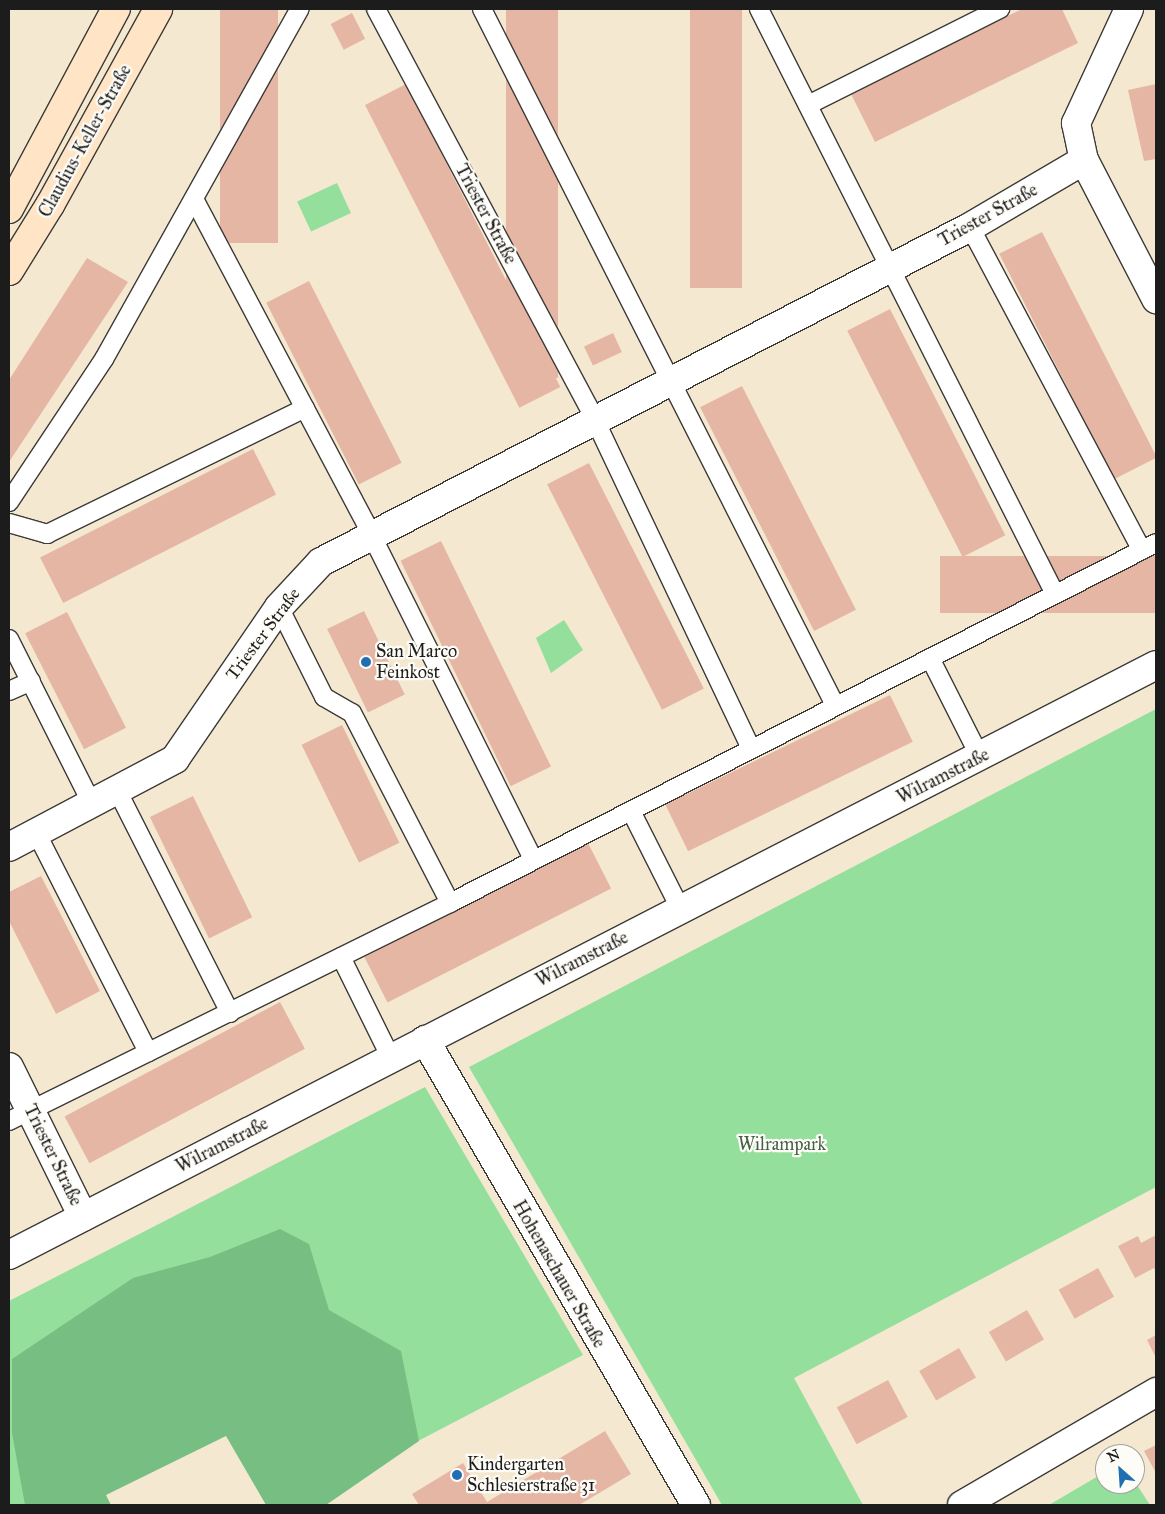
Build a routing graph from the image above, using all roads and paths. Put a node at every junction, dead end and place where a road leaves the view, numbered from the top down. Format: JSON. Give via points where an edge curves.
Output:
{"nodes":[{"id":1,"x":116,"y":9,"type":"edge"},
{"id":2,"x":158,"y":9,"type":"edge"},
{"id":3,"x":300,"y":9,"type":"edge"},
{"id":4,"x":376,"y":9,"type":"edge"},
{"id":5,"x":482,"y":9,"type":"edge"},
{"id":6,"x":759,"y":9,"type":"edge"},
{"id":7,"x":1000,"y":9,"type":"edge"},
{"id":8,"x":1129,"y":9,"type":"edge"},
{"id":9,"x":808,"y":105,"type":"junction"},
{"id":10,"x":1084,"y":160,"type":"junction"},
{"id":11,"x":194,"y":199,"type":"junction"},
{"id":12,"x":9,"y":209,"type":"edge"},
{"id":13,"x":970,"y":227,"type":"junction"},
{"id":14,"x":890,"y":268,"type":"junction"},
{"id":15,"x":9,"y":271,"type":"edge"},
{"id":16,"x":1156,"y":299,"type":"edge"},
{"id":17,"x":671,"y":381,"type":"junction"},
{"id":18,"x":305,"y":408,"type":"junction"},
{"id":19,"x":595,"y":420,"type":"junction"},
{"id":20,"x":9,"y":502,"type":"edge"},
{"id":21,"x":9,"y":523,"type":"edge"},
{"id":22,"x":371,"y":534,"type":"junction"},
{"id":23,"x":1149,"y":546,"type":"edge"},
{"id":24,"x":1055,"y":594,"type":"junction"},
{"id":25,"x":279,"y":607,"type":"junction"},
{"id":26,"x":9,"y":639,"type":"edge"},
{"id":27,"x":930,"y":658,"type":"junction"},
{"id":28,"x":1156,"y":665,"type":"edge"},
{"id":29,"x":31,"y":681,"type":"junction"},
{"id":30,"x":9,"y":691,"type":"edge"},
{"id":31,"x":835,"y":705,"type":"junction"},
{"id":32,"x":751,"y":750,"type":"junction"},
{"id":33,"x":980,"y":758,"type":"junction"},
{"id":34,"x":117,"y":790,"type":"junction"},
{"id":35,"x":92,"y":804,"type":"junction"},
{"id":36,"x":632,"y":811,"type":"junction"},
{"id":37,"x":37,"y":834,"type":"junction"},
{"id":38,"x":9,"y":847,"type":"edge"},
{"id":39,"x":533,"y":859,"type":"junction"},
{"id":40,"x":450,"y":903,"type":"junction"},
{"id":41,"x":680,"y":908,"type":"junction"},
{"id":42,"x":341,"y":957,"type":"junction"},
{"id":43,"x":230,"y":1013,"type":"junction"},
{"id":44,"x":425,"y":1040,"type":"junction"},
{"id":45,"x":148,"y":1052,"type":"junction"},
{"id":46,"x":391,"y":1058,"type":"junction"},
{"id":47,"x":9,"y":1067,"type":"edge"},
{"id":48,"x":20,"y":1116,"type":"edge"},
{"id":49,"x":83,"y":1217,"type":"junction"},
{"id":50,"x":9,"y":1255,"type":"edge"},
{"id":51,"x":1156,"y":1392,"type":"edge"},
{"id":52,"x":695,"y":1505,"type":"edge"},
{"id":53,"x":962,"y":1505,"type":"edge"}],
"edges":[{"from":1,"to":12,"type":"main road","name":"Claudius-Keller-Straße"},
{"from":2,"to":15,"type":"main road","name":"Claudius-Keller-Straße","via":[[50,205]]},
{"from":3,"to":11,"type":"lane"},
{"from":4,"to":19,"type":"lane","name":"Triester Straße"},
{"from":5,"to":17,"type":"lane"},
{"from":6,"to":9,"type":"lane"},
{"from":7,"to":9,"type":"lane"},
{"from":8,"to":10,"type":"street","via":[[1076,123]]},
{"from":9,"to":14,"type":"lane"},
{"from":10,"to":13,"type":"street","name":"Triester Straße"},
{"from":10,"to":16,"type":"street"},
{"from":11,"to":18,"type":"lane"},
{"from":11,"to":20,"type":"lane","via":[[104,359]]},
{"from":13,"to":14,"type":"street","name":"Triester Straße"},
{"from":13,"to":23,"type":"lane"},
{"from":14,"to":17,"type":"street","name":"Triester Straße"},
{"from":14,"to":24,"type":"lane"},
{"from":17,"to":19,"type":"street","name":"Triester Straße"},
{"from":17,"to":31,"type":"lane"},
{"from":18,"to":21,"type":"lane","via":[[47,534]]},
{"from":18,"to":22,"type":"lane"},
{"from":19,"to":22,"type":"street","name":"Triester Straße"},
{"from":19,"to":32,"type":"lane"},
{"from":22,"to":25,"type":"street","name":"Triester Straße","via":[[321,562]]},
{"from":22,"to":39,"type":"lane"},
{"from":23,"to":24,"type":"lane"},
{"from":24,"to":27,"type":"lane"},
{"from":25,"to":34,"type":"street","name":"Triester Straße","via":[[175,759]]},
{"from":25,"to":40,"type":"lane","via":[[324,697],[352,713]]},
{"from":26,"to":29,"type":"lane"},
{"from":27,"to":31,"type":"lane"},
{"from":27,"to":33,"type":"lane"},
{"from":28,"to":33,"type":"street","name":"Wilramstraße"},
{"from":29,"to":30,"type":"lane"},
{"from":29,"to":35,"type":"lane"},
{"from":31,"to":32,"type":"lane"},
{"from":32,"to":36,"type":"lane"},
{"from":33,"to":41,"type":"street","name":"Wilramstraße"},
{"from":34,"to":35,"type":"street","name":"Triester Straße"},
{"from":34,"to":43,"type":"lane"},
{"from":35,"to":37,"type":"street","name":"Triester Straße"},
{"from":36,"to":39,"type":"lane"},
{"from":36,"to":41,"type":"lane"},
{"from":37,"to":38,"type":"street","name":"Triester Straße"},
{"from":37,"to":45,"type":"lane"},
{"from":39,"to":40,"type":"lane"},
{"from":40,"to":42,"type":"lane"},
{"from":41,"to":44,"type":"street","name":"Wilramstraße"},
{"from":42,"to":43,"type":"lane"},
{"from":42,"to":46,"type":"lane"},
{"from":43,"to":45,"type":"lane"},
{"from":44,"to":46,"type":"street","name":"Wilramstraße"},
{"from":44,"to":52,"type":"street","name":"Hohenaschauer Straße"},
{"from":45,"to":48,"type":"lane"},
{"from":46,"to":49,"type":"street","name":"Wilramstraße"},
{"from":47,"to":48,"type":"street","name":"Triester Straße"},
{"from":48,"to":49,"type":"street","name":"Triester Straße"},
{"from":49,"to":50,"type":"street","name":"Wilramstraße"},
{"from":51,"to":53,"type":"street"}]}
